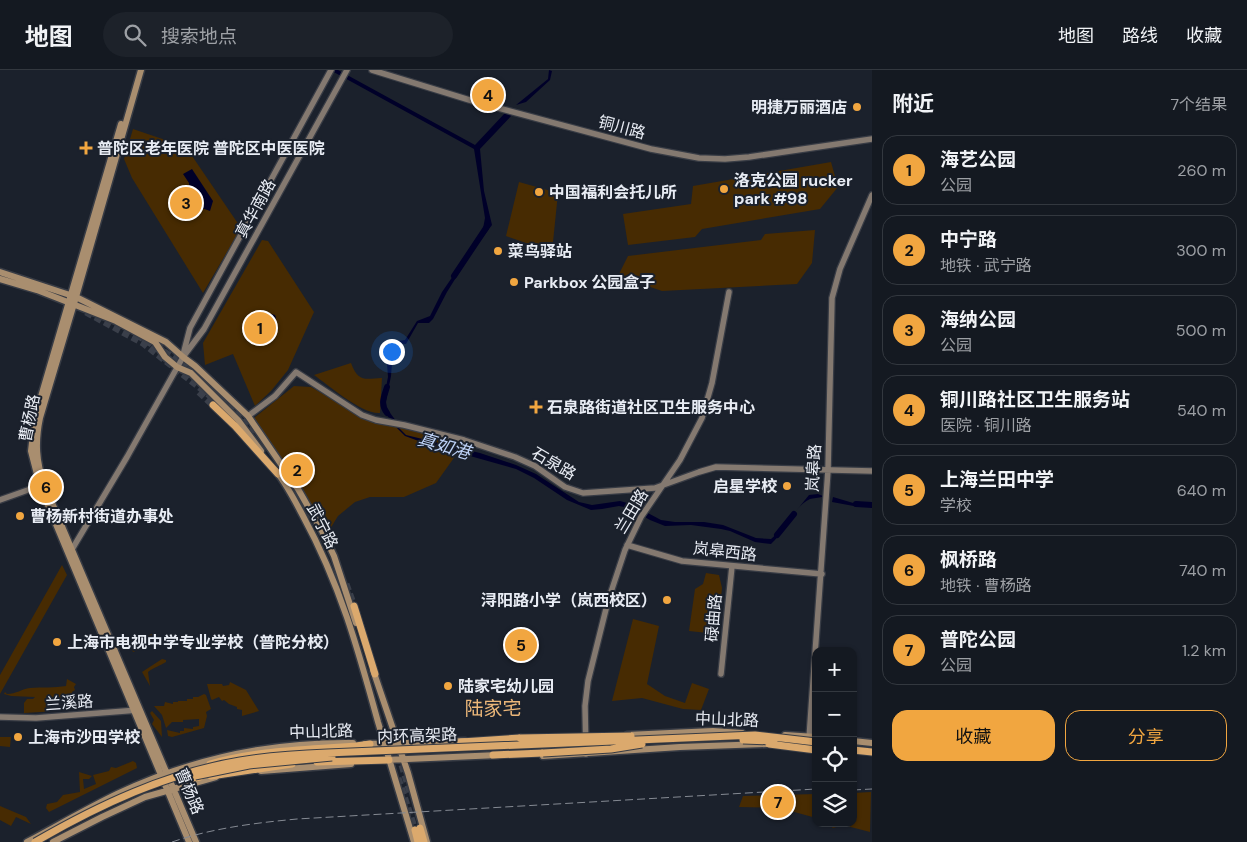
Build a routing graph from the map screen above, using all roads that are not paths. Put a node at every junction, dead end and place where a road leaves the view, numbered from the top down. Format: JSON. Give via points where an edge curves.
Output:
{"nodes":[{"id":1,"x":137,"y":70,"type":"edge"},
{"id":2,"x":141,"y":70,"type":"edge"},
{"id":3,"x":372,"y":70,"type":"edge"},
{"id":4,"x":384,"y":70,"type":"edge"},
{"id":5,"x":347,"y":71,"type":"edge"},
{"id":6,"x":330,"y":73,"type":"edge"},
{"id":7,"x":510,"y":110,"type":"junction"},
{"id":8,"x":872,"y":137,"type":"edge"},
{"id":9,"x":872,"y":195,"type":"edge"},
{"id":10,"x":872,"y":205,"type":"edge"},
{"id":11,"x":0,"y":272,"type":"edge"},
{"id":12,"x":0,"y":279,"type":"edge"},
{"id":13,"x":729,"y":292,"type":"dead end"},
{"id":14,"x":74,"y":296,"type":"junction"},
{"id":15,"x":72,"y":304,"type":"junction"},
{"id":16,"x":182,"y":357,"type":"junction"},
{"id":17,"x":177,"y":367,"type":"junction"},
{"id":18,"x":214,"y":405,"type":"tunnel mouth"},
{"id":19,"x":248,"y":416,"type":"junction"},
{"id":20,"x":829,"y":470,"type":"junction"},
{"id":21,"x":872,"y":471,"type":"edge"},
{"id":22,"x":278,"y":474,"type":"junction"},
{"id":23,"x":42,"y":485,"type":"junction"},
{"id":24,"x":663,"y":486,"type":"junction"},
{"id":25,"x":0,"y":500,"type":"edge"},
{"id":26,"x":627,"y":545,"type":"junction"},
{"id":27,"x":72,"y":548,"type":"junction"},
{"id":28,"x":68,"y":555,"type":"junction"},
{"id":29,"x":732,"y":566,"type":"junction"},
{"id":30,"x":821,"y":574,"type":"junction"},
{"id":31,"x":354,"y":606,"type":"tunnel mouth"},
{"id":32,"x":818,"y":647,"type":"edge"},
{"id":33,"x":375,"y":674,"type":"junction"},
{"id":34,"x":721,"y":674,"type":"dead end"},
{"id":35,"x":137,"y":710,"type":"junction"},
{"id":36,"x":0,"y":718,"type":"edge"},
{"id":37,"x":585,"y":737,"type":"junction"},
{"id":38,"x":814,"y":737,"type":"edge"},
{"id":39,"x":689,"y":738,"type":"junction"},
{"id":40,"x":812,"y":738,"type":"edge"},
{"id":41,"x":812,"y":738,"type":"edge"},
{"id":42,"x":857,"y":741,"type":"edge"},
{"id":43,"x":398,"y":742,"type":"junction"},
{"id":44,"x":461,"y":742,"type":"junction"},
{"id":45,"x":872,"y":743,"type":"edge"},
{"id":46,"x":370,"y":744,"type":"junction"},
{"id":47,"x":385,"y":744,"type":"junction"},
{"id":48,"x":642,"y":744,"type":"junction"},
{"id":49,"x":857,"y":746,"type":"edge"},
{"id":50,"x":872,"y":747,"type":"edge"},
{"id":51,"x":812,"y":749,"type":"edge"},
{"id":52,"x":812,"y":749,"type":"edge"},
{"id":53,"x":857,"y":753,"type":"edge"},
{"id":54,"x":586,"y":754,"type":"junction"},
{"id":55,"x":872,"y":754,"type":"edge"},
{"id":56,"x":493,"y":755,"type":"junction"},
{"id":57,"x":403,"y":758,"type":"junction"},
{"id":58,"x":389,"y":760,"type":"junction"},
{"id":59,"x":168,"y":773,"type":"junction"},
{"id":60,"x":160,"y":776,"type":"junction"},
{"id":61,"x":179,"y":778,"type":"junction"},
{"id":62,"x":174,"y":788,"type":"junction"},
{"id":63,"x":166,"y":790,"type":"junction"},
{"id":64,"x":26,"y":842,"type":"edge"},
{"id":65,"x":35,"y":842,"type":"edge"},
{"id":66,"x":44,"y":842,"type":"edge"},
{"id":67,"x":53,"y":842,"type":"edge"},
{"id":68,"x":189,"y":842,"type":"edge"},
{"id":69,"x":196,"y":842,"type":"edge"},
{"id":70,"x":414,"y":842,"type":"edge"},
{"id":71,"x":418,"y":842,"type":"edge"},
{"id":72,"x":426,"y":842,"type":"edge"}],
"edges":[{"from":1,"to":14,"type":"main road","name":"曹杨路"},
{"from":2,"to":14,"type":"main road","name":"曹杨路"},
{"from":3,"to":7,"type":"main road","name":"铜川路"},
{"from":4,"to":7,"type":"main road","name":"铜川路"},
{"from":5,"to":16,"type":"main road","name":"真华南路","via":[[204,329]]},
{"from":6,"to":16,"type":"main road","name":"真华南路","via":[[190,328]]},
{"from":7,"to":8,"type":"main road","name":"铜川路","via":[[699,155],[750,154]]},
{"from":9,"to":20,"type":"main road","name":"岚皋路","via":[[840,269],[832,298]]},
{"from":10,"to":20,"type":"main road","name":"岚皋路","via":[[843,270],[835,298]]},
{"from":11,"to":14,"type":"main road"},
{"from":12,"to":15,"type":"main road","name":"武宁路"},
{"from":13,"to":24,"type":"main road","name":"兰田路","via":[[707,407]]},
{"from":14,"to":15,"type":"main road","name":"曹杨路"},
{"from":14,"to":16,"type":"main road","via":[[160,339]]},
{"from":15,"to":17,"type":"main road","name":"武宁路","via":[[116,321],[155,342]]},
{"from":15,"to":23,"type":"main road","name":"曹杨路","via":[[32,433],[31,451]]},
{"from":16,"to":17,"type":"main road","name":"真华南路"},
{"from":16,"to":19,"type":"main road"},
{"from":17,"to":22,"type":"main road","name":"武宁路","via":[[191,373],[238,420]]},
{"from":17,"to":27,"type":"main road","name":"真华南路"},
{"from":18,"to":22,"type":"highway"},
{"from":19,"to":24,"type":"main road","name":"石泉路","via":[[275,396],[296,372],[362,415],[464,440],[515,457],[574,491],[592,493]]},
{"from":19,"to":33,"type":"main road","via":[[298,489],[322,531],[334,556]]},
{"from":20,"to":21,"type":"main road","name":"石泉路"},
{"from":20,"to":24,"type":"main road","name":"石泉路","via":[[716,468]]},
{"from":20,"to":30,"type":"main road","name":"岚皋路"},
{"from":22,"to":47,"type":"main road","name":"武宁路","via":[[314,537],[337,589],[352,627]]},
{"from":23,"to":25,"type":"main road"},
{"from":23,"to":27,"type":"main road","name":"曹杨路"},
{"from":23,"to":28,"type":"main road","name":"曹杨路"},
{"from":24,"to":26,"type":"main road","name":"兰田路","via":[[646,509]]},
{"from":26,"to":29,"type":"main road","name":"岚皋西路","via":[[682,561]]},
{"from":26,"to":37,"type":"main road","name":"兰田路","via":[[608,601],[590,672]]},
{"from":27,"to":28,"type":"main road","name":"真华南路"},
{"from":27,"to":35,"type":"main road","name":"曹杨路"},
{"from":28,"to":35,"type":"main road","name":"曹杨路"},
{"from":29,"to":30,"type":"main road","name":"岚皋西路"},
{"from":29,"to":34,"type":"main road","name":"碌曲路"},
{"from":30,"to":32,"type":"main road","name":"岚皋路"},
{"from":30,"to":38,"type":"main road","name":"岚皋路"},
{"from":31,"to":33,"type":"highway"},
{"from":33,"to":43,"type":"main road"},
{"from":35,"to":36,"type":"main road","name":"兰溪路"},
{"from":35,"to":59,"type":"main road","name":"曹杨路"},
{"from":35,"to":60,"type":"main road","name":"曹杨路"},
{"from":37,"to":40,"type":"main road","name":"中山北路","via":[[713,731]]},
{"from":37,"to":44,"type":"main road","name":"中山北路"},
{"from":37,"to":54,"type":"main road","name":"兰田路"},
{"from":39,"to":41,"type":"highway","name":"内环高架路","bridge":true,"via":[[755,735]]},
{"from":39,"to":44,"type":"highway","bridge":true,"via":[[520,738]]},
{"from":39,"to":61,"type":"highway","name":"内环高架路","bridge":true,"via":[[294,754],[239,761]]},
{"from":42,"to":45,"type":"main road"},
{"from":43,"to":44,"type":"main road","name":"中山北路"},
{"from":43,"to":47,"type":"main road","name":"中山北路"},
{"from":43,"to":57,"type":"main road"},
{"from":46,"to":47,"type":"main road","name":"中山北路"},
{"from":46,"to":59,"type":"main road","name":"中山北路","via":[[275,746],[230,754]]},
{"from":46,"to":61,"type":"highway","bridge":true,"via":[[247,755],[224,760]]},
{"from":47,"to":58,"type":"main road","name":"武宁路"},
{"from":48,"to":52,"type":"highway","name":"内环高架路","bridge":true,"via":[[751,740]]},
{"from":48,"to":56,"type":"highway","bridge":true,"via":[[612,749]]},
{"from":48,"to":61,"type":"highway","name":"内环高架路","bridge":true,"via":[[327,757],[249,765]]},
{"from":49,"to":50,"type":"highway"},
{"from":51,"to":54,"type":"main road","name":"中山北路","via":[[752,744]]},
{"from":53,"to":55,"type":"highway"},
{"from":54,"to":56,"type":"main road","name":"中山北路"},
{"from":56,"to":57,"type":"main road","name":"中山北路"},
{"from":57,"to":58,"type":"main road","name":"中山北路"},
{"from":57,"to":72,"type":"main road"},
{"from":58,"to":61,"type":"highway","bridge":true,"via":[[322,761]]},
{"from":58,"to":62,"type":"main road","name":"中山北路","via":[[243,773]]},
{"from":58,"to":70,"type":"main road","name":"武宁路"},
{"from":59,"to":60,"type":"main road","name":"中山北路"},
{"from":59,"to":62,"type":"main road","name":"曹杨路"},
{"from":60,"to":63,"type":"main road","name":"曹杨路"},
{"from":60,"to":64,"type":"main road","name":"中山北路","via":[[97,804]]},
{"from":61,"to":65,"type":"highway","name":"内环高架路","bridge":true,"via":[[134,792]]},
{"from":61,"to":66,"type":"highway","name":"内环高架路","via":[[123,801]]},
{"from":62,"to":63,"type":"main road","name":"中山北路"},
{"from":62,"to":69,"type":"main road","name":"曹杨路"},
{"from":63,"to":67,"type":"main road","name":"中山北路","via":[[123,806]]},
{"from":63,"to":68,"type":"main road","name":"曹杨路"},
{"from":71,"to":72,"type":"highway","via":[[417,829]]}]}
